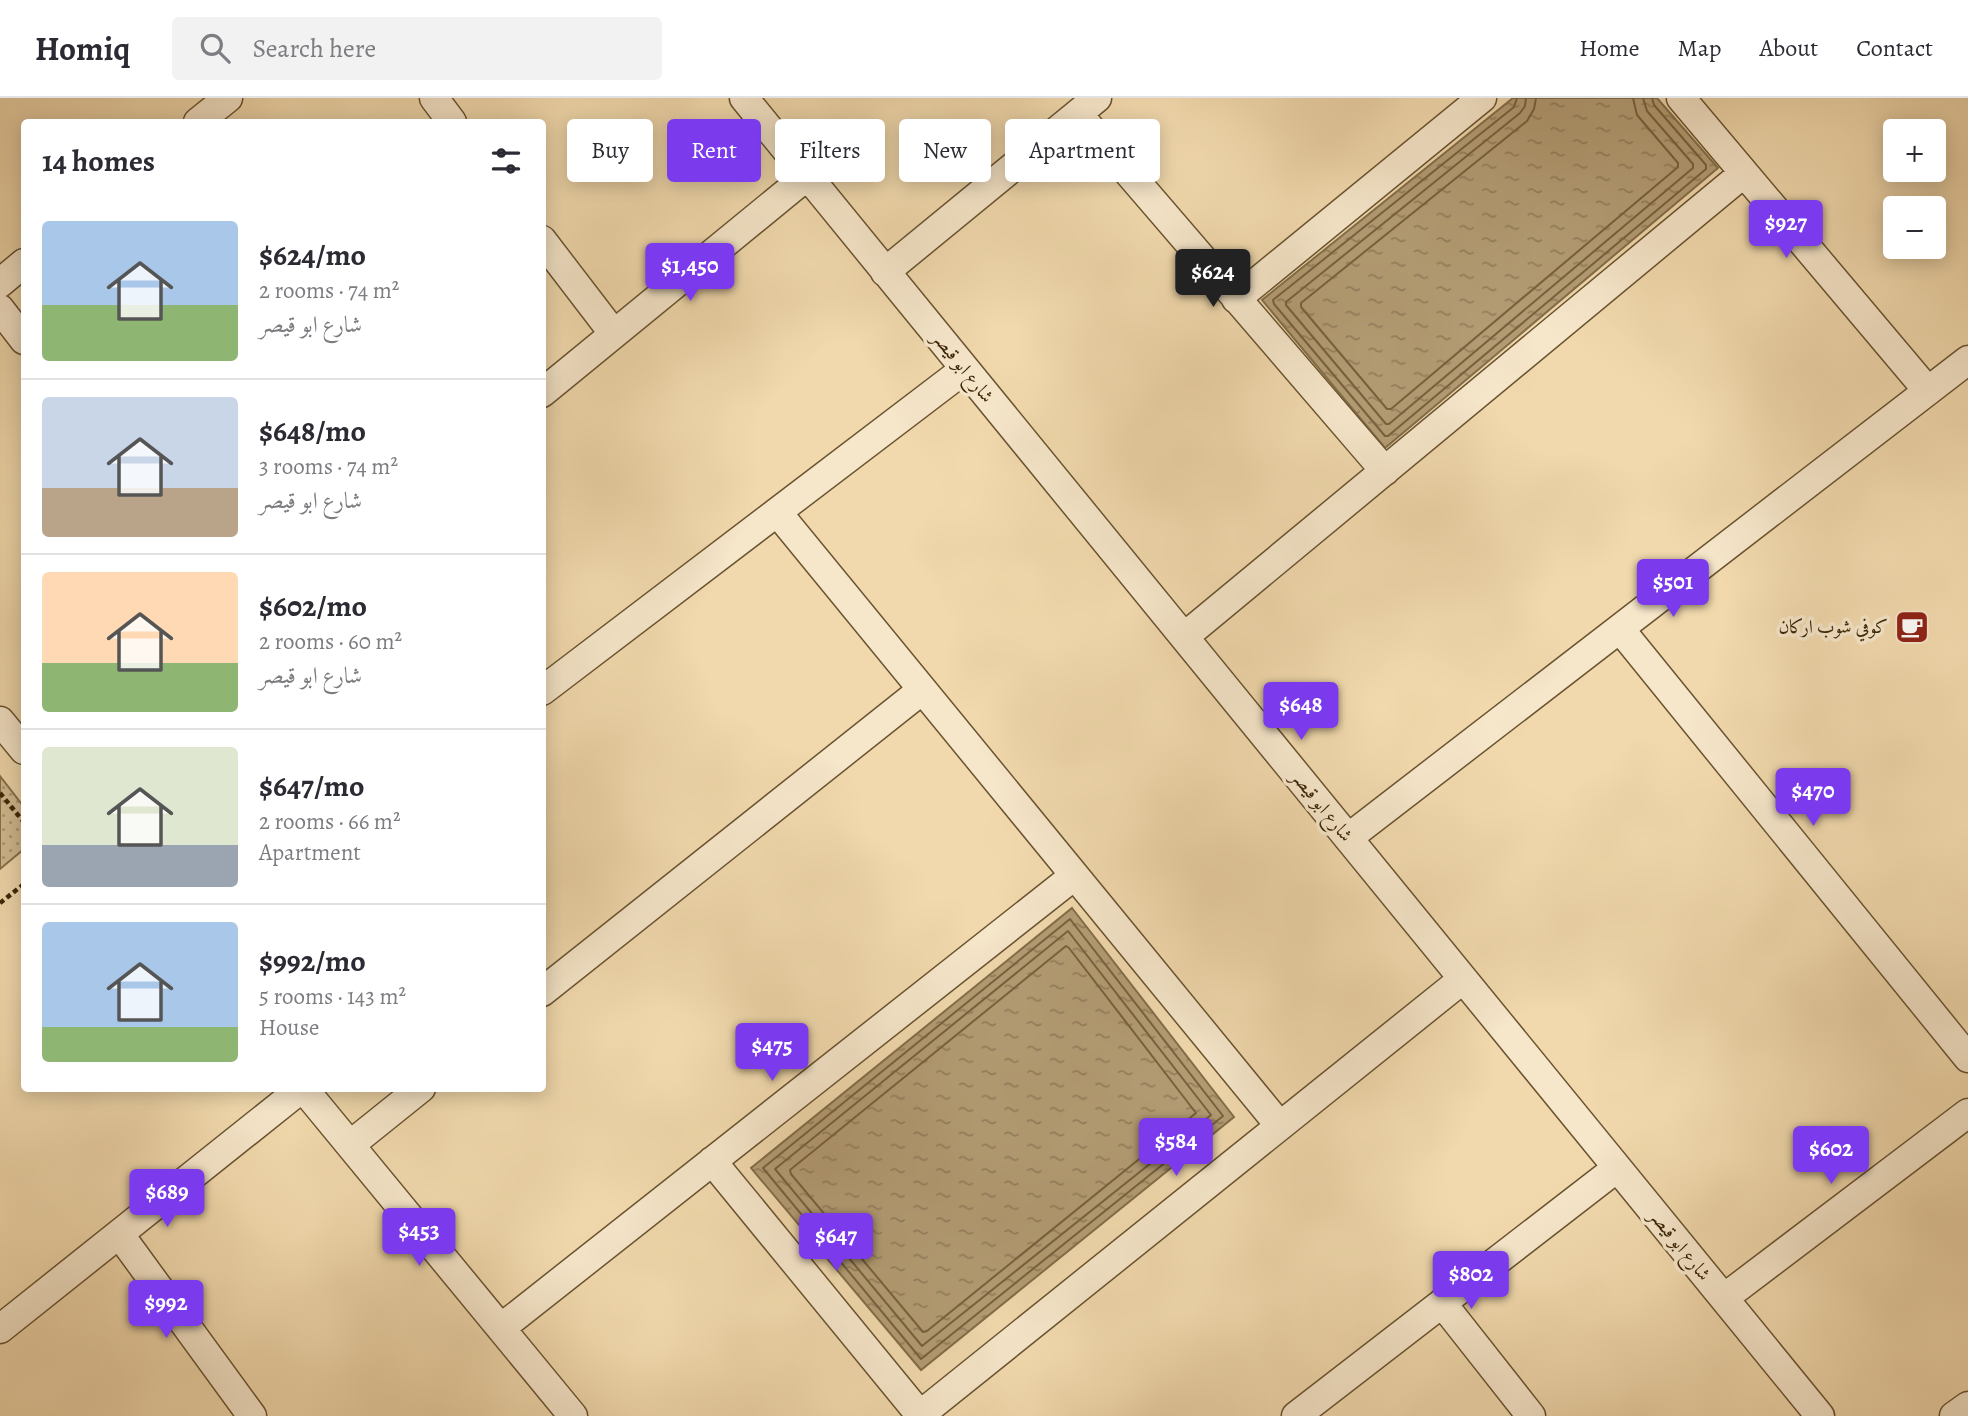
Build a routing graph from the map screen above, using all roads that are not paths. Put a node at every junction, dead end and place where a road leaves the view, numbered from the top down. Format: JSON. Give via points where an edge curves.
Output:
{"nodes":[{"id":1,"x":228,"y":98,"type":"edge"},
{"id":2,"x":434,"y":98,"type":"edge"},
{"id":3,"x":744,"y":98,"type":"edge"},
{"id":4,"x":1482,"y":98,"type":"edge"},
{"id":5,"x":1681,"y":98,"type":"edge"},
{"id":6,"x":1088,"y":106,"type":"edge"},
{"id":7,"x":202,"y":119,"type":"edge"},
{"id":8,"x":450,"y":119,"type":"edge"},
{"id":9,"x":775,"y":136,"type":"edge"},
{"id":10,"x":1744,"y":173,"type":"junction"},
{"id":11,"x":800,"y":182,"type":"edge"},
{"id":12,"x":812,"y":182,"type":"edge"},
{"id":13,"x":546,"y":245,"type":"edge"},
{"id":14,"x":21,"y":266,"type":"edge"},
{"id":15,"x":886,"y":272,"type":"junction"},
{"id":16,"x":0,"y":283,"type":"edge"},
{"id":17,"x":1236,"y":299,"type":"junction"},
{"id":18,"x":0,"y":309,"type":"edge"},
{"id":19,"x":614,"y":334,"type":"junction"},
{"id":20,"x":21,"y":336,"type":"edge"},
{"id":21,"x":1968,"y":360,"type":"edge"},
{"id":22,"x":965,"y":369,"type":"junction"},
{"id":23,"x":546,"y":390,"type":"edge"},
{"id":24,"x":1928,"y":391,"type":"junction"},
{"id":25,"x":1385,"y":471,"type":"junction"},
{"id":26,"x":777,"y":512,"type":"junction"},
{"id":27,"x":1620,"y":629,"type":"junction"},
{"id":28,"x":1184,"y":637,"type":"junction"},
{"id":29,"x":546,"y":688,"type":"edge"},
{"id":30,"x":922,"y":690,"type":"junction"},
{"id":31,"x":0,"y":720,"type":"edge"},
{"id":32,"x":21,"y":746,"type":"edge"},
{"id":33,"x":1348,"y":838,"type":"junction"},
{"id":34,"x":1074,"y":876,"type":"junction"},
{"id":35,"x":1463,"y":979,"type":"junction"},
{"id":36,"x":546,"y":989,"type":"edge"},
{"id":37,"x":1968,"y":1058,"type":"edge"},
{"id":38,"x":297,"y":1092,"type":"edge"},
{"id":39,"x":305,"y":1092,"type":"edge"},
{"id":40,"x":416,"y":1092,"type":"edge"},
{"id":41,"x":1968,"y":1113,"type":"edge"},
{"id":42,"x":1280,"y":1126,"type":"junction"},
{"id":43,"x":350,"y":1145,"type":"junction"},
{"id":44,"x":712,"y":1161,"type":"junction"},
{"id":45,"x":1617,"y":1168,"type":"junction"},
{"id":46,"x":120,"y":1235,"type":"junction"},
{"id":47,"x":1724,"y":1298,"type":"junction"},
{"id":48,"x":1442,"y":1303,"type":"junction"},
{"id":49,"x":501,"y":1328,"type":"junction"},
{"id":50,"x":0,"y":1329,"type":"edge"},
{"id":51,"x":1968,"y":1406,"type":"edge"},
{"id":52,"x":920,"y":1415,"type":"edge"},
{"id":53,"x":252,"y":1416,"type":"edge"},
{"id":54,"x":573,"y":1416,"type":"edge"},
{"id":55,"x":1296,"y":1416,"type":"edge"},
{"id":56,"x":1531,"y":1416,"type":"edge"},
{"id":57,"x":1819,"y":1416,"type":"edge"},
{"id":58,"x":1954,"y":1416,"type":"edge"}],
"edges":[{"from":1,"to":7,"type":"street"},
{"from":2,"to":8,"type":"street"},
{"from":3,"to":9,"type":"street","name":"شارع ابو قيصر"},
{"from":4,"to":17,"type":"street"},
{"from":5,"to":10,"type":"street"},
{"from":6,"to":15,"type":"street"},
{"from":6,"to":17,"type":"street"},
{"from":10,"to":24,"type":"street"},
{"from":10,"to":25,"type":"street"},
{"from":11,"to":19,"type":"street"},
{"from":12,"to":15,"type":"street","name":"شارع ابو قيصر"},
{"from":13,"to":19,"type":"street"},
{"from":14,"to":16,"type":"street"},
{"from":15,"to":22,"type":"street","name":"شارع ابو قيصر"},
{"from":17,"to":25,"type":"street"},
{"from":18,"to":20,"type":"street"},
{"from":19,"to":23,"type":"street"},
{"from":21,"to":24,"type":"street"},
{"from":22,"to":26,"type":"street"},
{"from":22,"to":28,"type":"street","name":"شارع ابو قيصر"},
{"from":24,"to":27,"type":"street"},
{"from":25,"to":28,"type":"street"},
{"from":26,"to":29,"type":"street"},
{"from":26,"to":30,"type":"street"},
{"from":27,"to":33,"type":"street"},
{"from":27,"to":37,"type":"street"},
{"from":28,"to":33,"type":"street","name":"شارع ابو قيصر"},
{"from":30,"to":34,"type":"street"},
{"from":30,"to":36,"type":"street"},
{"from":31,"to":32,"type":"street"},
{"from":33,"to":35,"type":"street","name":"شارع ابو قيصر"},
{"from":34,"to":42,"type":"street"},
{"from":34,"to":44,"type":"street"},
{"from":35,"to":42,"type":"street"},
{"from":35,"to":45,"type":"street","name":"شارع ابو قيصر"},
{"from":38,"to":46,"type":"street"},
{"from":39,"to":43,"type":"street"},
{"from":40,"to":43,"type":"street"},
{"from":41,"to":47,"type":"street"},
{"from":42,"to":52,"type":"street"},
{"from":43,"to":49,"type":"street"},
{"from":44,"to":49,"type":"street"},
{"from":44,"to":52,"type":"street"},
{"from":45,"to":47,"type":"street","name":"شارع ابو قيصر"},
{"from":45,"to":48,"type":"street"},
{"from":46,"to":50,"type":"street"},
{"from":46,"to":53,"type":"street"},
{"from":47,"to":57,"type":"street","name":"شارع ابو قيصر"},
{"from":48,"to":55,"type":"street"},
{"from":48,"to":56,"type":"street"},
{"from":49,"to":54,"type":"street"},
{"from":51,"to":58,"type":"street"}]}
